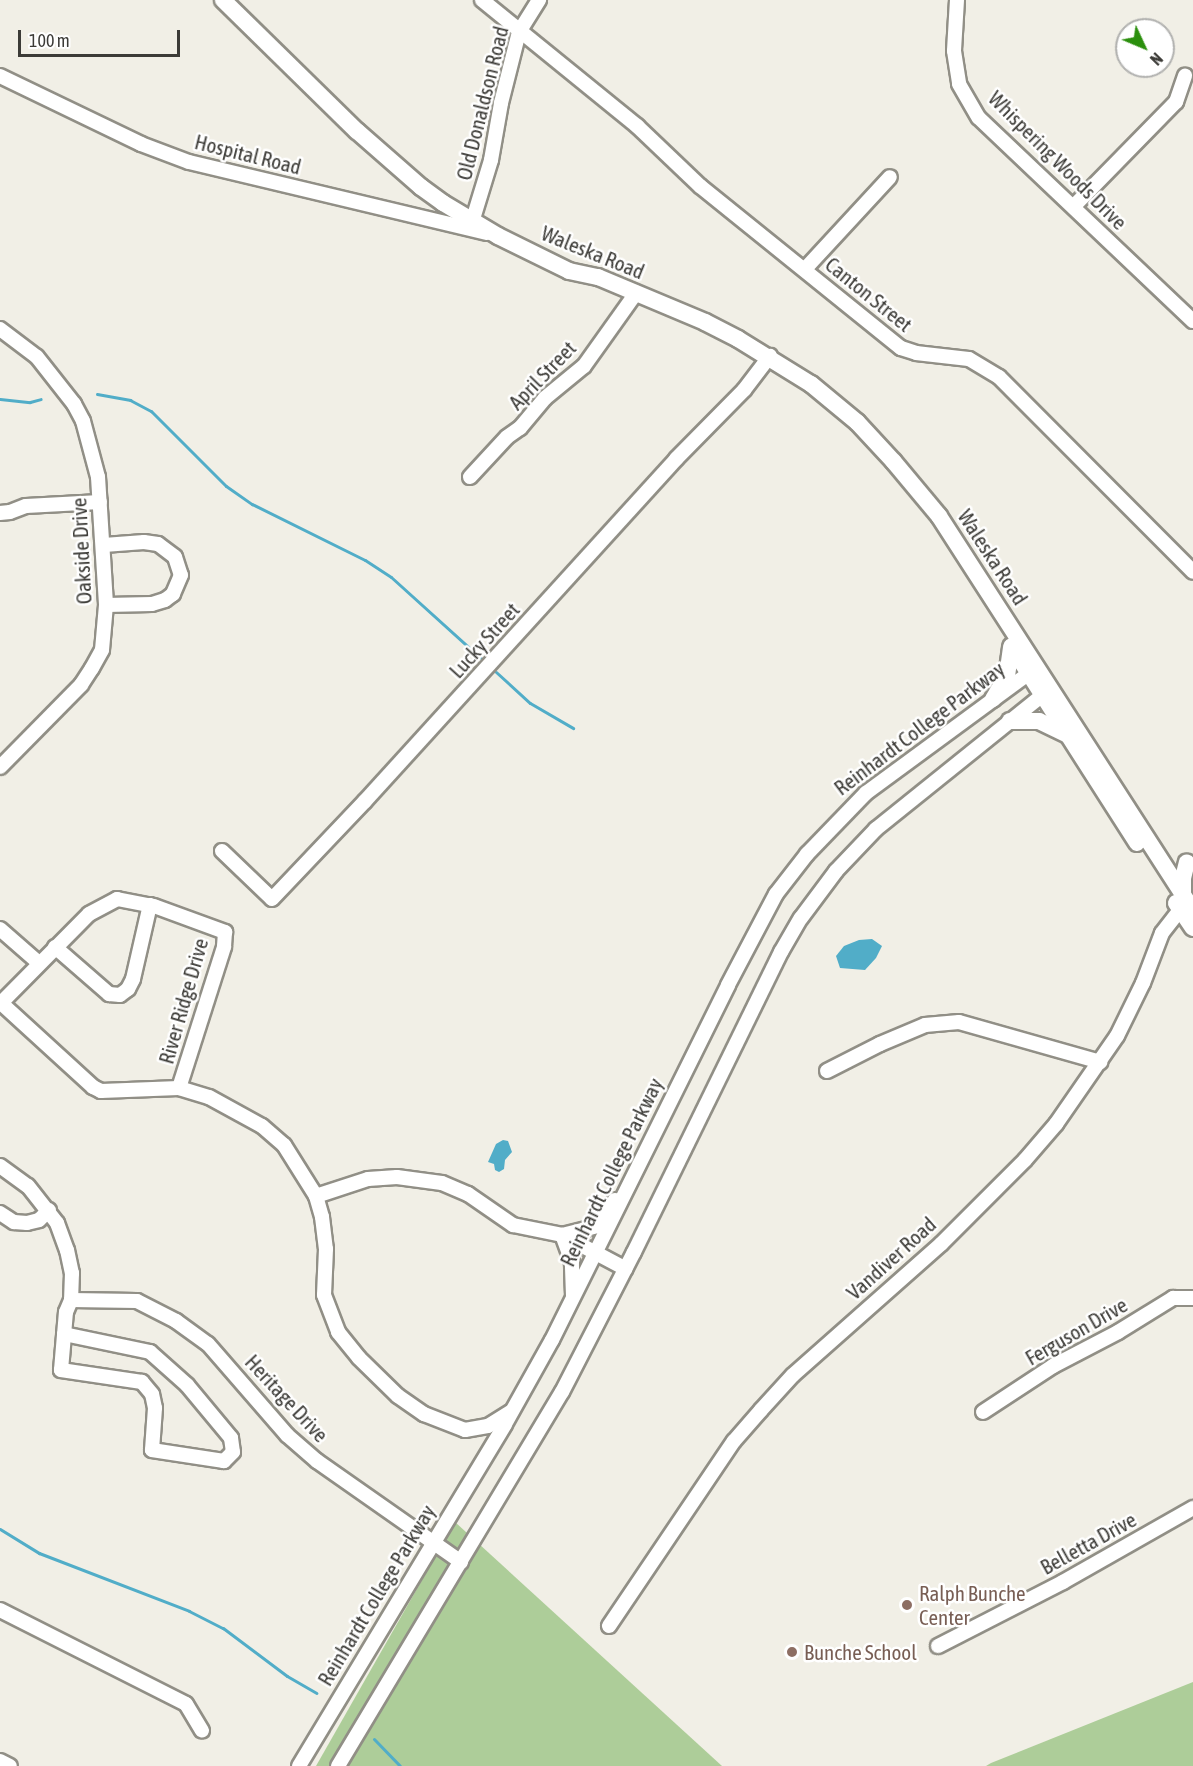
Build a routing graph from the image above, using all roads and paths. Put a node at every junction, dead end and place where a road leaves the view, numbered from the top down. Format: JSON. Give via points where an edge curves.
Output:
{"nodes":[{"id":1,"x":223,"y":0,"type":"edge"},
{"id":2,"x":482,"y":0,"type":"edge"},
{"id":3,"x":539,"y":0,"type":"edge"},
{"id":4,"x":957,"y":0,"type":"edge"},
{"id":5,"x":519,"y":32,"type":"junction"},
{"id":6,"x":0,"y":76,"type":"edge"},
{"id":7,"x":1185,"y":76,"type":"dead end"},
{"id":8,"x":890,"y":177,"type":"dead end"},
{"id":9,"x":1074,"y":206,"type":"junction"},
{"id":10,"x":473,"y":219,"type":"junction"},
{"id":11,"x":498,"y":236,"type":"junction"},
{"id":12,"x":805,"y":269,"type":"junction"},
{"id":13,"x":636,"y":293,"type":"junction"},
{"id":14,"x":1193,"y":321,"type":"edge"},
{"id":15,"x":0,"y":329,"type":"edge"},
{"id":16,"x":770,"y":356,"type":"junction"},
{"id":17,"x":906,"y":476,"type":"junction"},
{"id":18,"x":470,"y":477,"type":"dead end"},
{"id":19,"x":100,"y":501,"type":"junction"},
{"id":20,"x":0,"y":513,"type":"edge"},
{"id":21,"x":104,"y":545,"type":"junction"},
{"id":22,"x":1193,"y":572,"type":"edge"},
{"id":23,"x":105,"y":605,"type":"junction"},
{"id":24,"x":1011,"y":646,"type":"junction"},
{"id":25,"x":1033,"y":670,"type":"junction"},
{"id":26,"x":1047,"y":691,"type":"junction"},
{"id":27,"x":993,"y":699,"type":"junction"},
{"id":28,"x":1010,"y":721,"type":"junction"},
{"id":29,"x":1068,"y":735,"type":"junction"},
{"id":30,"x":0,"y":767,"type":"edge"},
{"id":31,"x":222,"y":851,"type":"dead end"},
{"id":32,"x":1190,"y":860,"type":"edge"},
{"id":33,"x":1170,"y":874,"type":"junction"},
{"id":34,"x":150,"y":905,"type":"junction"},
{"id":35,"x":1185,"y":905,"type":"edge"},
{"id":36,"x":1193,"y":928,"type":"edge"},
{"id":37,"x":0,"y":929,"type":"edge"},
{"id":38,"x":55,"y":947,"type":"junction"},
{"id":39,"x":39,"y":963,"type":"junction"},
{"id":40,"x":1,"y":1003,"type":"edge"},
{"id":41,"x":1100,"y":1062,"type":"junction"},
{"id":42,"x":827,"y":1071,"type":"dead end"},
{"id":43,"x":179,"y":1088,"type":"junction"},
{"id":44,"x":651,"y":1145,"type":"junction"},
{"id":45,"x":0,"y":1167,"type":"edge"},
{"id":46,"x":316,"y":1196,"type":"junction"},
{"id":47,"x":49,"y":1210,"type":"junction"},
{"id":48,"x":0,"y":1213,"type":"edge"},
{"id":49,"x":562,"y":1235,"type":"junction"},
{"id":50,"x":597,"y":1253,"type":"junction"},
{"id":51,"x":626,"y":1269,"type":"junction"},
{"id":52,"x":1193,"y":1298,"type":"edge"},
{"id":53,"x":71,"y":1300,"type":"junction"},
{"id":54,"x":573,"y":1300,"type":"junction"},
{"id":55,"x":64,"y":1335,"type":"junction"},
{"id":56,"x":514,"y":1409,"type":"junction"},
{"id":57,"x":983,"y":1412,"type":"dead end"},
{"id":58,"x":1193,"y":1508,"type":"edge"},
{"id":59,"x":433,"y":1543,"type":"junction"},
{"id":60,"x":461,"y":1562,"type":"junction"},
{"id":61,"x":0,"y":1610,"type":"edge"},
{"id":62,"x":609,"y":1626,"type":"dead end"},
{"id":63,"x":938,"y":1646,"type":"dead end"},
{"id":64,"x":202,"y":1731,"type":"dead end"},
{"id":65,"x":303,"y":1760,"type":"edge"},
{"id":66,"x":0,"y":1761,"type":"edge"},
{"id":67,"x":339,"y":1765,"type":"edge"},
{"id":68,"x":10,"y":1766,"type":"edge"},
{"id":69,"x":293,"y":1766,"type":"edge"}],
"edges":[{"from":1,"to":10,"type":"main road","name":"Waleska Road","via":[[357,131],[421,187]]},
{"from":2,"to":5,"type":"street","name":"Canton Street"},
{"from":3,"to":5,"type":"street","name":"Old Donaldson Road"},
{"from":4,"to":9,"type":"street","name":"Whispering Woods Drive","via":[[954,51],[959,84],[979,118]]},
{"from":5,"to":10,"type":"street","name":"Old Donaldson Road","via":[[491,160]]},
{"from":5,"to":12,"type":"street","name":"Canton Street","via":[[637,126],[700,186]]},
{"from":6,"to":11,"type":"street","name":"Hospital Road","via":[[141,144],[189,162]]},
{"from":7,"to":9,"type":"street","via":[[1176,102]]},
{"from":8,"to":12,"type":"street"},
{"from":9,"to":14,"type":"street","name":"Whispering Woods Drive"},
{"from":10,"to":11,"type":"main road","name":"Waleska Road"},
{"from":11,"to":13,"type":"main road","name":"Waleska Road","via":[[569,271],[598,277]]},
{"from":12,"to":22,"type":"street","name":"Canton Street","via":[[901,348],[969,359],[999,377]]},
{"from":13,"to":16,"type":"main road","name":"Waleska Road","via":[[705,322]]},
{"from":13,"to":18,"type":"street","name":"April Street","via":[[584,366],[545,398]]},
{"from":15,"to":19,"type":"street","name":"Oakside Drive","via":[[37,357],[74,404],[94,458]]},
{"from":16,"to":17,"type":"main road","name":"Waleska Road","via":[[850,416]]},
{"from":16,"to":31,"type":"street","name":"Lucky Street","via":[[744,390],[675,459],[389,776],[272,899]]},
{"from":17,"to":24,"type":"main road","name":"Waleska Road"},
{"from":17,"to":25,"type":"main road","name":"Waleska Road","via":[[939,516]]},
{"from":19,"to":20,"type":"street","via":[[26,506]]},
{"from":19,"to":21,"type":"street","name":"Oakside Drive"},
{"from":21,"to":23,"type":"street","name":"Oakside Drive"},
{"from":21,"to":23,"type":"street","via":[[158,544],[175,557],[181,575],[173,594],[165,600]]},
{"from":23,"to":30,"type":"street","name":"Oakside Drive","via":[[102,650],[81,685]]},
{"from":24,"to":25,"type":"main road","name":"Waleska Road"},
{"from":24,"to":27,"type":"main road","via":[[1007,675]]},
{"from":25,"to":26,"type":"main road"},
{"from":25,"to":27,"type":"street","name":"Reinhardt College Parkway"},
{"from":26,"to":28,"type":"street"},
{"from":26,"to":29,"type":"main road"},
{"from":26,"to":33,"type":"main road"},
{"from":27,"to":44,"type":"street","name":"Reinhardt College Parkway","via":[[866,793],[807,854],[776,894]]},
{"from":28,"to":29,"type":"main road","via":[[1039,721]]},
{"from":28,"to":51,"type":"street","via":[[876,829],[812,902],[781,952]]},
{"from":29,"to":35,"type":"main road"},
{"from":32,"to":33,"type":"street"},
{"from":32,"to":35,"type":"main road","via":[[1183,878]]},
{"from":33,"to":35,"type":"main road"},
{"from":34,"to":38,"type":"street","name":"River Ridge Drive","via":[[117,899],[89,914]]},
{"from":34,"to":38,"type":"street","via":[[133,980],[120,994],[109,994]]},
{"from":34,"to":43,"type":"street","name":"River Ridge Drive","via":[[225,932],[224,947]]},
{"from":35,"to":36,"type":"main road"},
{"from":35,"to":41,"type":"street","name":"Vandiver Road","via":[[1162,933],[1131,1010]]},
{"from":37,"to":39,"type":"street"},
{"from":38,"to":39,"type":"street","name":"River Ridge Drive"},
{"from":39,"to":40,"type":"street","name":"River Ridge Drive"},
{"from":40,"to":43,"type":"street","name":"River Ridge Drive","via":[[101,1091]]},
{"from":41,"to":42,"type":"street","via":[[959,1022],[925,1025]]},
{"from":41,"to":62,"type":"street","name":"Vandiver Road","via":[[1025,1160],[941,1245],[793,1375],[760,1410],[734,1441]]},
{"from":43,"to":46,"type":"street","name":"River Ridge Drive","via":[[209,1096],[262,1126],[284,1145]]},
{"from":44,"to":49,"type":"street","via":[[598,1226]]},
{"from":44,"to":50,"type":"street","name":"Reinhardt College Parkway"},
{"from":45,"to":47,"type":"street","via":[[28,1186]]},
{"from":46,"to":49,"type":"street","via":[[368,1179],[442,1183],[468,1194],[513,1226]]},
{"from":46,"to":56,"type":"street","name":"River Ridge Drive","via":[[326,1249],[324,1295],[338,1332],[358,1358],[398,1396],[424,1414],[465,1430],[496,1422]]},
{"from":47,"to":48,"type":"street","via":[[39,1220],[27,1223],[14,1222]]},
{"from":47,"to":53,"type":"street","via":[[67,1250],[72,1273]]},
{"from":49,"to":50,"type":"street"},
{"from":49,"to":54,"type":"street","via":[[572,1262]]},
{"from":50,"to":51,"type":"street"},
{"from":50,"to":54,"type":"street","name":"Reinhardt College Parkway"},
{"from":51,"to":60,"type":"street","via":[[562,1392]]},
{"from":52,"to":57,"type":"street","name":"Ferguson Drive","via":[[1173,1298],[1053,1366]]},
{"from":53,"to":55,"type":"street"},
{"from":53,"to":59,"type":"street","name":"Heritage Drive","via":[[137,1301],[176,1321],[208,1344],[287,1435],[317,1461]]},
{"from":54,"to":56,"type":"street","name":"Reinhardt College Parkway"},
{"from":55,"to":55,"type":"street","via":[[61,1370],[142,1382],[152,1394],[152,1450],[224,1461],[233,1452],[231,1438],[222,1427],[187,1385],[150,1352]]},
{"from":56,"to":59,"type":"street","name":"Reinhardt College Parkway"},
{"from":58,"to":63,"type":"street","name":"Belletta Drive","via":[[1063,1582]]},
{"from":59,"to":60,"type":"street","name":"Heritage Drive"},
{"from":59,"to":65,"type":"street","name":"Reinhardt College Parkway"},
{"from":60,"to":67,"type":"street"},
{"from":61,"to":64,"type":"street","via":[[186,1704]]},
{"from":65,"to":69,"type":"street","name":"Reinhardt College Parkway"},
{"from":66,"to":68,"type":"street"}]}
